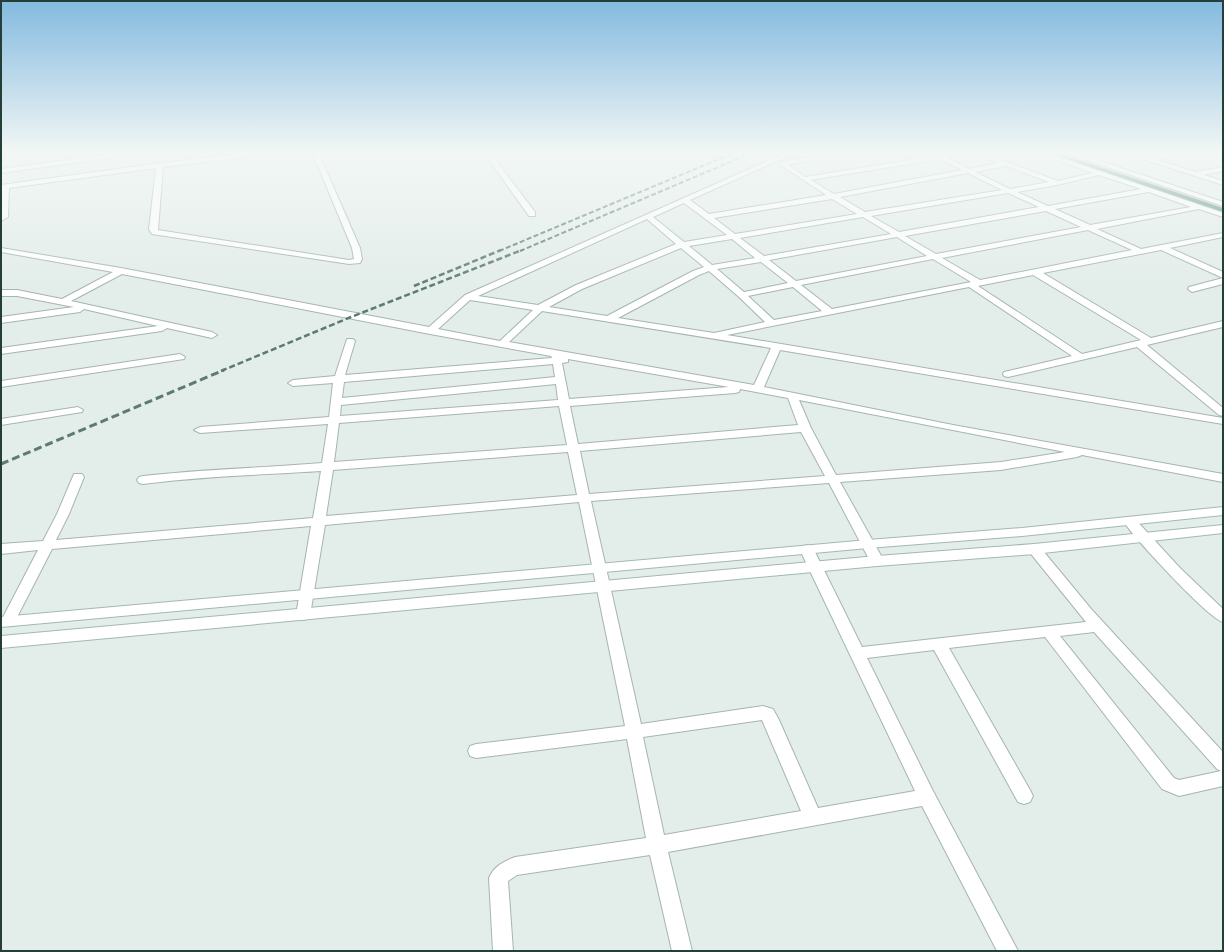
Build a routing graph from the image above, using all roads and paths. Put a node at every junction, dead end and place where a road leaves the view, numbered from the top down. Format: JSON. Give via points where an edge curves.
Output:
{"nodes":[{"id":1,"x":3,"y":198,"type":"edge"},
{"id":2,"x":156,"y":198,"type":"edge"},
{"id":3,"x":335,"y":198,"type":"edge"},
{"id":4,"x":521,"y":198,"type":"edge"},
{"id":5,"x":688,"y":198,"type":"edge"},
{"id":6,"x":819,"y":198,"type":"edge"},
{"id":7,"x":838,"y":198,"type":"edge"},
{"id":8,"x":959,"y":198,"type":"edge"},
{"id":9,"x":1025,"y":198,"type":"edge"},
{"id":10,"x":1101,"y":198,"type":"edge"},
{"id":11,"x":1175,"y":198,"type":"edge"},
{"id":12,"x":1188,"y":198,"type":"edge"},
{"id":13,"x":1206,"y":198,"type":"edge"},
{"id":14,"x":685,"y":200,"type":"junction"},
{"id":15,"x":1223,"y":204,"type":"edge"},
{"id":16,"x":1200,"y":207,"type":"junction"},
{"id":17,"x":1046,"y":208,"type":"junction"},
{"id":18,"x":1223,"y":210,"type":"edge"},
{"id":19,"x":532,"y":214,"type":"dead end"},
{"id":20,"x":864,"y":215,"type":"junction"},
{"id":21,"x":1223,"y":215,"type":"edge"},
{"id":22,"x":648,"y":216,"type":"junction"},
{"id":23,"x":707,"y":217,"type":"junction"},
{"id":24,"x":1,"y":219,"type":"edge"},
{"id":25,"x":1091,"y":228,"type":"junction"},
{"id":26,"x":1223,"y":235,"type":"edge"},
{"id":27,"x":733,"y":236,"type":"junction"},
{"id":28,"x":898,"y":236,"type":"junction"},
{"id":29,"x":681,"y":245,"type":"junction"},
{"id":30,"x":1162,"y":247,"type":"junction"},
{"id":31,"x":1,"y":250,"type":"edge"},
{"id":32,"x":1140,"y":251,"type":"junction"},
{"id":33,"x":934,"y":257,"type":"junction"},
{"id":34,"x":761,"y":259,"type":"junction"},
{"id":35,"x":711,"y":268,"type":"junction"},
{"id":36,"x":121,"y":271,"type":"junction"},
{"id":37,"x":1035,"y":272,"type":"junction"},
{"id":38,"x":1223,"y":275,"type":"edge"},
{"id":39,"x":1223,"y":281,"type":"edge"},
{"id":40,"x":795,"y":284,"type":"junction"},
{"id":41,"x":975,"y":284,"type":"junction"},
{"id":42,"x":1192,"y":289,"type":"dead end"},
{"id":43,"x":1,"y":293,"type":"edge"},
{"id":44,"x":742,"y":295,"type":"junction"},
{"id":45,"x":468,"y":297,"type":"junction"},
{"id":46,"x":63,"y":302,"type":"junction"},
{"id":47,"x":87,"y":308,"type":"junction"},
{"id":48,"x":540,"y":308,"type":"junction"},
{"id":49,"x":831,"y":313,"type":"junction"},
{"id":50,"x":608,"y":319,"type":"junction"},
{"id":51,"x":1,"y":320,"type":"edge"},
{"id":52,"x":772,"y":324,"type":"junction"},
{"id":53,"x":1223,"y":324,"type":"edge"},
{"id":54,"x":172,"y":326,"type":"junction"},
{"id":55,"x":430,"y":331,"type":"junction"},
{"id":56,"x":212,"y":335,"type":"dead end"},
{"id":57,"x":710,"y":336,"type":"junction"},
{"id":58,"x":350,"y":341,"type":"dead end"},
{"id":59,"x":1144,"y":343,"type":"junction"},
{"id":60,"x":502,"y":344,"type":"junction"},
{"id":61,"x":776,"y":347,"type":"junction"},
{"id":62,"x":1,"y":351,"type":"edge"},
{"id":63,"x":180,"y":357,"type":"dead end"},
{"id":64,"x":556,"y":357,"type":"junction"},
{"id":65,"x":1080,"y":357,"type":"junction"},
{"id":66,"x":1008,"y":374,"type":"dead end"},
{"id":67,"x":339,"y":379,"type":"junction"},
{"id":68,"x":560,"y":380,"type":"junction"},
{"id":69,"x":292,"y":383,"type":"dead end"},
{"id":70,"x":1,"y":384,"type":"edge"},
{"id":71,"x":755,"y":389,"type":"junction"},
{"id":72,"x":792,"y":396,"type":"junction"},
{"id":73,"x":336,"y":402,"type":"junction"},
{"id":74,"x":564,"y":404,"type":"junction"},
{"id":75,"x":78,"y":410,"type":"dead end"},
{"id":76,"x":1223,"y":413,"type":"edge"},
{"id":77,"x":334,"y":421,"type":"junction"},
{"id":78,"x":1223,"y":421,"type":"edge"},
{"id":79,"x":1,"y":422,"type":"edge"},
{"id":80,"x":805,"y":428,"type":"junction"},
{"id":81,"x":200,"y":430,"type":"dead end"},
{"id":82,"x":574,"y":448,"type":"junction"},
{"id":83,"x":1086,"y":453,"type":"junction"},
{"id":84,"x":328,"y":466,"type":"junction"},
{"id":85,"x":78,"y":476,"type":"dead end"},
{"id":86,"x":1223,"y":478,"type":"edge"},
{"id":87,"x":143,"y":480,"type":"dead end"},
{"id":88,"x":833,"y":480,"type":"junction"},
{"id":89,"x":585,"y":498,"type":"junction"},
{"id":90,"x":1223,"y":511,"type":"edge"},
{"id":91,"x":319,"y":522,"type":"junction"},
{"id":92,"x":1130,"y":522,"type":"junction"},
{"id":93,"x":1223,"y":529,"type":"edge"},
{"id":94,"x":1144,"y":538,"type":"junction"},
{"id":95,"x":47,"y":544,"type":"junction"},
{"id":96,"x":868,"y":544,"type":"junction"},
{"id":97,"x":1,"y":549,"type":"edge"},
{"id":98,"x":1034,"y":549,"type":"junction"},
{"id":99,"x":807,"y":550,"type":"junction"},
{"id":100,"x":877,"y":562,"type":"junction"},
{"id":101,"x":814,"y":568,"type":"junction"},
{"id":102,"x":600,"y":569,"type":"junction"},
{"id":103,"x":604,"y":588,"type":"junction"},
{"id":104,"x":307,"y":595,"type":"junction"},
{"id":105,"x":303,"y":615,"type":"junction"},
{"id":106,"x":1223,"y":617,"type":"edge"},
{"id":107,"x":4,"y":622,"type":"edge"},
{"id":108,"x":1098,"y":626,"type":"junction"},
{"id":109,"x":1048,"y":632,"type":"junction"},
{"id":110,"x":1,"y":642,"type":"edge"},
{"id":111,"x":938,"y":644,"type":"junction"},
{"id":112,"x":857,"y":653,"type":"junction"},
{"id":113,"x":634,"y":732,"type":"junction"},
{"id":114,"x":476,"y":752,"type":"dead end"},
{"id":115,"x":1223,"y":764,"type":"edge"},
{"id":116,"x":1223,"y":778,"type":"edge"},
{"id":117,"x":1024,"y":796,"type":"dead end"},
{"id":118,"x":928,"y":797,"type":"junction"},
{"id":119,"x":813,"y":818,"type":"junction"},
{"id":120,"x":657,"y":846,"type":"junction"},
{"id":121,"x":503,"y":951,"type":"edge"},
{"id":122,"x":682,"y":951,"type":"edge"},
{"id":123,"x":1008,"y":951,"type":"edge"}],
"edges":[{"from":1,"to":24,"type":"street","via":[[4,217]]},
{"from":2,"to":3,"type":"street","via":[[153,230],[155,232],[349,262],[357,261],[356,248]]},
{"from":4,"to":19,"type":"street"},
{"from":5,"to":14,"type":"street"},
{"from":6,"to":23,"type":"street"},
{"from":7,"to":20,"type":"street"},
{"from":8,"to":20,"type":"street"},
{"from":9,"to":17,"type":"street"},
{"from":10,"to":17,"type":"street"},
{"from":11,"to":16,"type":"street"},
{"from":12,"to":18,"type":"highway"},
{"from":13,"to":15,"type":"street"},
{"from":14,"to":22,"type":"street"},
{"from":14,"to":23,"type":"street"},
{"from":16,"to":21,"type":"street"},
{"from":16,"to":25,"type":"street"},
{"from":17,"to":25,"type":"street"},
{"from":17,"to":28,"type":"street"},
{"from":20,"to":27,"type":"street"},
{"from":20,"to":28,"type":"street"},
{"from":22,"to":29,"type":"street"},
{"from":22,"to":45,"type":"street"},
{"from":23,"to":27,"type":"street"},
{"from":25,"to":32,"type":"street"},
{"from":25,"to":33,"type":"street"},
{"from":26,"to":30,"type":"street"},
{"from":27,"to":29,"type":"street"},
{"from":27,"to":34,"type":"street"},
{"from":28,"to":33,"type":"street"},
{"from":28,"to":34,"type":"street"},
{"from":29,"to":35,"type":"street"},
{"from":29,"to":48,"type":"street","via":[[579,287]]},
{"from":30,"to":32,"type":"street"},
{"from":30,"to":38,"type":"street"},
{"from":31,"to":36,"type":"street"},
{"from":32,"to":37,"type":"street"},
{"from":33,"to":40,"type":"street"},
{"from":33,"to":41,"type":"street"},
{"from":34,"to":35,"type":"street"},
{"from":34,"to":40,"type":"street"},
{"from":35,"to":44,"type":"street"},
{"from":35,"to":50,"type":"street","via":[[696,273]]},
{"from":36,"to":46,"type":"street"},
{"from":36,"to":55,"type":"street"},
{"from":37,"to":41,"type":"street"},
{"from":37,"to":59,"type":"street"},
{"from":39,"to":42,"type":"street"},
{"from":40,"to":44,"type":"street"},
{"from":40,"to":49,"type":"street"},
{"from":41,"to":49,"type":"street"},
{"from":41,"to":65,"type":"street"},
{"from":43,"to":46,"type":"street","via":[[17,292]]},
{"from":44,"to":52,"type":"street"},
{"from":45,"to":48,"type":"street"},
{"from":45,"to":55,"type":"street"},
{"from":46,"to":47,"type":"street"},
{"from":47,"to":51,"type":"street"},
{"from":47,"to":54,"type":"street"},
{"from":48,"to":50,"type":"street"},
{"from":48,"to":60,"type":"street"},
{"from":49,"to":52,"type":"street"},
{"from":50,"to":57,"type":"street"},
{"from":52,"to":57,"type":"street"},
{"from":53,"to":59,"type":"street"},
{"from":54,"to":56,"type":"street"},
{"from":54,"to":62,"type":"street"},
{"from":55,"to":60,"type":"street"},
{"from":57,"to":61,"type":"street"},
{"from":58,"to":67,"type":"street"},
{"from":59,"to":65,"type":"street"},
{"from":59,"to":76,"type":"street"},
{"from":60,"to":64,"type":"street"},
{"from":61,"to":71,"type":"street"},
{"from":61,"to":78,"type":"street"},
{"from":63,"to":70,"type":"street"},
{"from":64,"to":67,"type":"street"},
{"from":64,"to":68,"type":"street"},
{"from":64,"to":71,"type":"street","via":[[580,358]]},
{"from":65,"to":66,"type":"street"},
{"from":67,"to":69,"type":"street"},
{"from":67,"to":73,"type":"street"},
{"from":68,"to":73,"type":"street"},
{"from":68,"to":74,"type":"street"},
{"from":71,"to":72,"type":"street"},
{"from":71,"to":74,"type":"street"},
{"from":72,"to":80,"type":"street"},
{"from":72,"to":83,"type":"street"},
{"from":73,"to":77,"type":"street"},
{"from":74,"to":77,"type":"street"},
{"from":74,"to":82,"type":"street"},
{"from":75,"to":79,"type":"street"},
{"from":77,"to":81,"type":"street"},
{"from":77,"to":84,"type":"street"},
{"from":80,"to":82,"type":"street"},
{"from":80,"to":88,"type":"street"},
{"from":82,"to":84,"type":"street"},
{"from":82,"to":89,"type":"street"},
{"from":83,"to":86,"type":"street"},
{"from":83,"to":88,"type":"street","via":[[1001,466]]},
{"from":84,"to":87,"type":"street","via":[[192,474]]},
{"from":84,"to":91,"type":"street"},
{"from":85,"to":95,"type":"street"},
{"from":88,"to":89,"type":"street"},
{"from":88,"to":96,"type":"street"},
{"from":89,"to":91,"type":"street"},
{"from":89,"to":102,"type":"street"},
{"from":90,"to":92,"type":"street"},
{"from":91,"to":95,"type":"street"},
{"from":91,"to":104,"type":"street"},
{"from":92,"to":94,"type":"street"},
{"from":92,"to":96,"type":"street"},
{"from":93,"to":94,"type":"street"},
{"from":94,"to":98,"type":"street"},
{"from":94,"to":106,"type":"street","via":[[1183,580]]},
{"from":95,"to":97,"type":"street"},
{"from":95,"to":107,"type":"street"},
{"from":96,"to":99,"type":"street"},
{"from":96,"to":100,"type":"street"},
{"from":98,"to":100,"type":"street"},
{"from":98,"to":108,"type":"street"},
{"from":99,"to":101,"type":"street"},
{"from":99,"to":102,"type":"street"},
{"from":100,"to":101,"type":"street"},
{"from":101,"to":103,"type":"street"},
{"from":101,"to":112,"type":"street"},
{"from":102,"to":103,"type":"street"},
{"from":102,"to":104,"type":"street"},
{"from":103,"to":105,"type":"street"},
{"from":103,"to":113,"type":"street"},
{"from":104,"to":105,"type":"street"},
{"from":104,"to":107,"type":"street"},
{"from":105,"to":110,"type":"street"},
{"from":108,"to":109,"type":"street"},
{"from":108,"to":115,"type":"street"},
{"from":109,"to":111,"type":"street"},
{"from":109,"to":116,"type":"street","via":[[1168,784],[1179,788]]},
{"from":111,"to":112,"type":"street"},
{"from":111,"to":117,"type":"street"},
{"from":112,"to":118,"type":"street"},
{"from":113,"to":114,"type":"street"},
{"from":113,"to":119,"type":"street","via":[[760,712],[767,714]]},
{"from":113,"to":120,"type":"street"},
{"from":118,"to":119,"type":"street"},
{"from":118,"to":123,"type":"street"},
{"from":119,"to":120,"type":"street"},
{"from":120,"to":121,"type":"street","via":[[514,866],[504,871],[498,878]]},
{"from":120,"to":122,"type":"street"}]}
